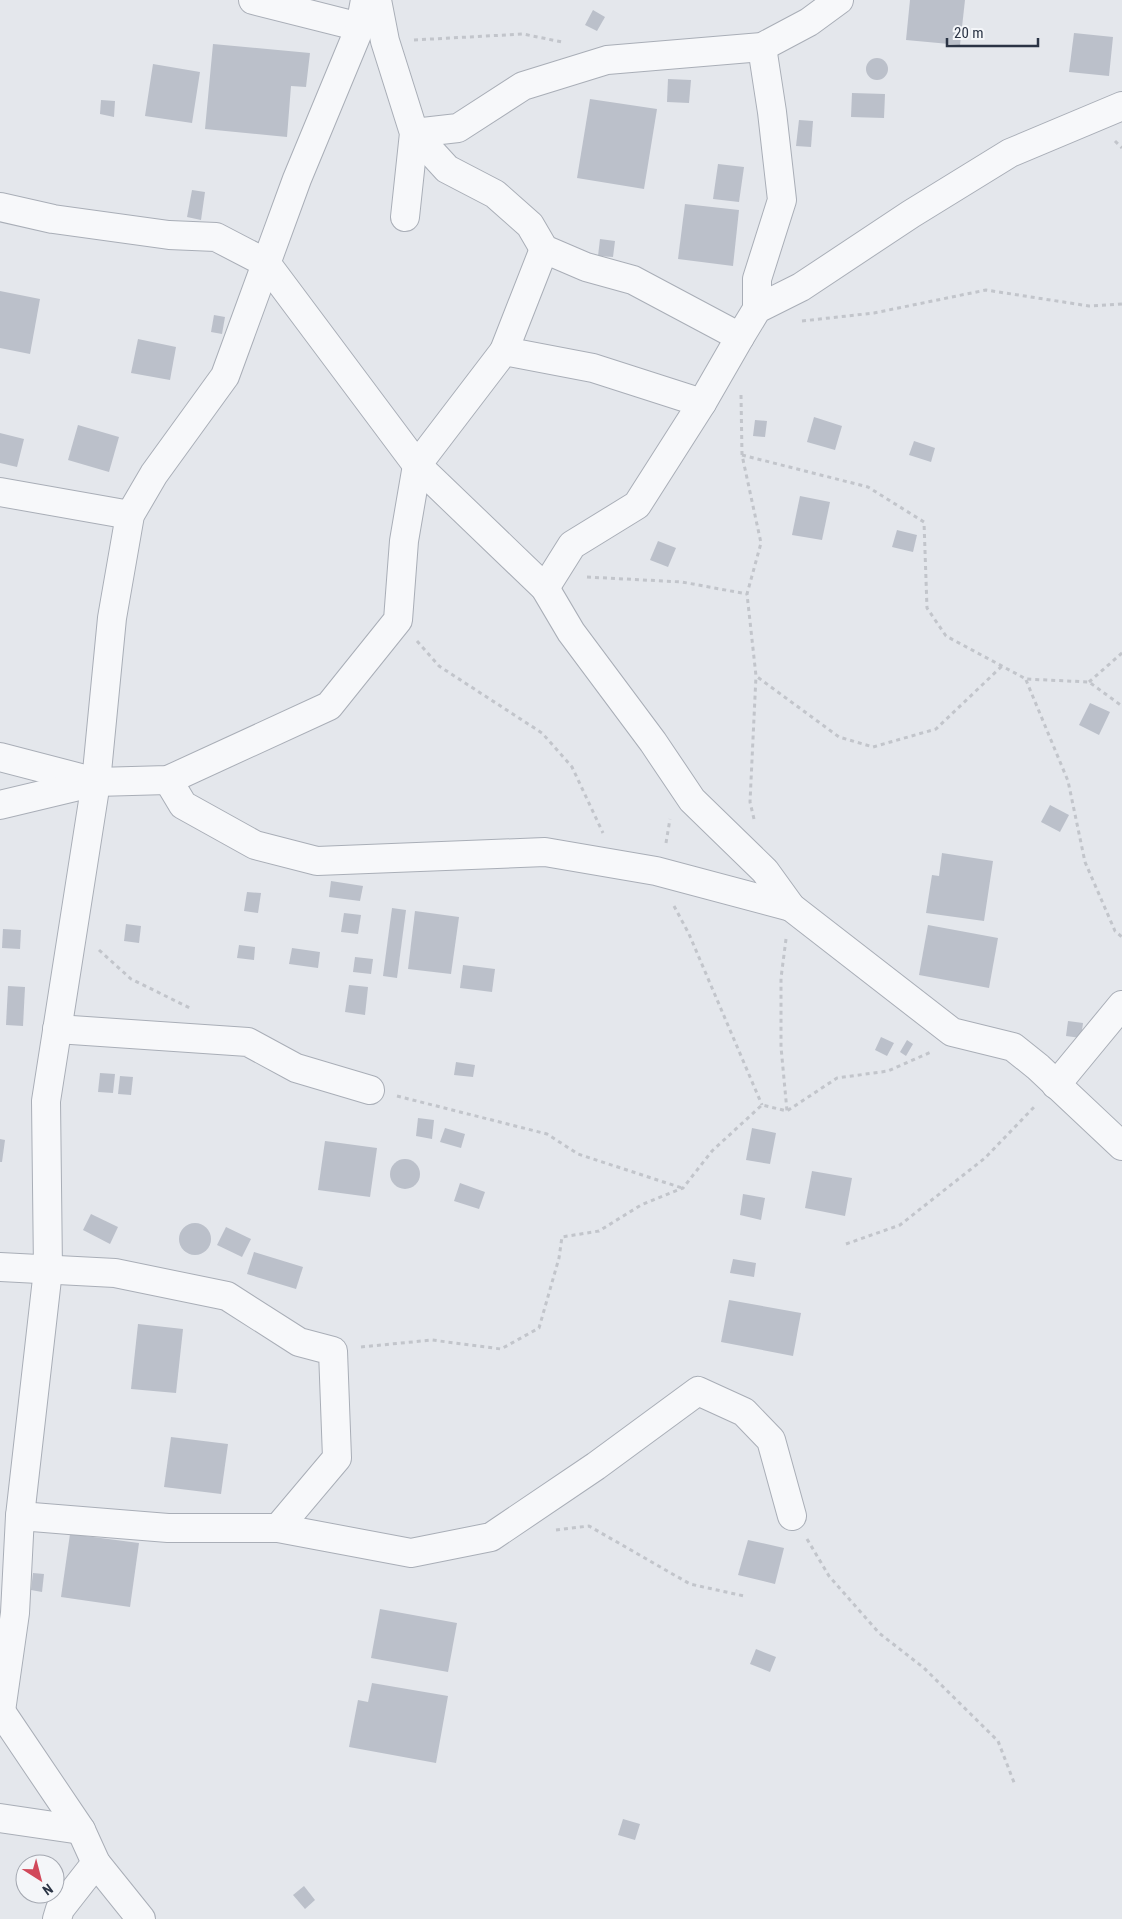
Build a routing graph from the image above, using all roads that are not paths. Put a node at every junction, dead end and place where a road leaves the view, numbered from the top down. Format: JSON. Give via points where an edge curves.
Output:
{"nodes":[{"id":1,"x":254,"y":0,"type":"edge"},
{"id":2,"x":365,"y":0,"type":"edge"},
{"id":3,"x":377,"y":0,"type":"edge"},
{"id":4,"x":839,"y":0,"type":"edge"},
{"id":5,"x":360,"y":27,"type":"junction"},
{"id":6,"x":762,"y":48,"type":"junction"},
{"id":7,"x":1122,"y":106,"type":"edge"},
{"id":8,"x":414,"y":133,"type":"junction"},
{"id":9,"x":0,"y":208,"type":"edge"},
{"id":10,"x":405,"y":217,"type":"dead end"},
{"id":11,"x":544,"y":249,"type":"junction"},
{"id":12,"x":266,"y":263,"type":"junction"},
{"id":13,"x":757,"y":308,"type":"junction"},
{"id":14,"x":740,"y":337,"type":"junction"},
{"id":15,"x":504,"y":350,"type":"junction"},
{"id":16,"x":702,"y":403,"type":"junction"},
{"id":17,"x":417,"y":465,"type":"junction"},
{"id":18,"x":0,"y":492,"type":"edge"},
{"id":19,"x":130,"y":515,"type":"junction"},
{"id":20,"x":546,"y":588,"type":"junction"},
{"id":21,"x":0,"y":757,"type":"edge"},
{"id":22,"x":168,"y":780,"type":"junction"},
{"id":23,"x":96,"y":782,"type":"junction"},
{"id":24,"x":0,"y":805,"type":"edge"},
{"id":25,"x":791,"y":907,"type":"junction"},
{"id":26,"x":1122,"y":1005,"type":"edge"},
{"id":27,"x":57,"y":1029,"type":"junction"},
{"id":28,"x":1056,"y":1085,"type":"junction"},
{"id":29,"x":370,"y":1090,"type":"road end"},
{"id":30,"x":1122,"y":1146,"type":"edge"},
{"id":31,"x":0,"y":1266,"type":"edge"},
{"id":32,"x":48,"y":1270,"type":"junction"},
{"id":33,"x":792,"y":1516,"type":"road end"},
{"id":34,"x":278,"y":1528,"type":"junction"},
{"id":35,"x":13,"y":1529,"type":"edge"},
{"id":36,"x":0,"y":1710,"type":"edge"},
{"id":37,"x":0,"y":1818,"type":"edge"},
{"id":38,"x":81,"y":1830,"type":"junction"},
{"id":39,"x":96,"y":1863,"type":"junction"},
{"id":40,"x":57,"y":1919,"type":"edge"},
{"id":41,"x":141,"y":1919,"type":"edge"}],
"edges":[{"from":1,"to":5,"type":"street"},
{"from":2,"to":5,"type":"street"},
{"from":3,"to":8,"type":"street","via":[[385,41]]},
{"from":4,"to":6,"type":"street","via":[[809,22]]},
{"from":5,"to":12,"type":"street"},
{"from":6,"to":8,"type":"street","via":[[606,60],[524,86],[458,128]]},
{"from":6,"to":13,"type":"street","via":[[782,200],[757,279]]},
{"from":7,"to":13,"type":"street","via":[[1010,154],[911,214],[801,287]]},
{"from":8,"to":10,"type":"street"},
{"from":8,"to":11,"type":"street","via":[[446,170],[496,194],[530,225]]},
{"from":9,"to":12,"type":"street","via":[[170,235],[216,237]]},
{"from":11,"to":14,"type":"street","via":[[586,267],[633,280]]},
{"from":11,"to":15,"type":"street"},
{"from":12,"to":17,"type":"street"},
{"from":12,"to":19,"type":"street","via":[[225,376],[154,474]]},
{"from":13,"to":14,"type":"street"},
{"from":14,"to":16,"type":"street"},
{"from":15,"to":16,"type":"street","via":[[593,368]]},
{"from":15,"to":17,"type":"street"},
{"from":16,"to":20,"type":"street","via":[[637,505],[572,545]]},
{"from":17,"to":20,"type":"street"},
{"from":17,"to":22,"type":"street","via":[[404,541],[398,620],[329,706]]},
{"from":18,"to":19,"type":"street"},
{"from":19,"to":23,"type":"street","via":[[112,618]]},
{"from":20,"to":25,"type":"street","via":[[571,632],[692,800],[765,870]]},
{"from":21,"to":23,"type":"street"},
{"from":22,"to":23,"type":"street"},
{"from":22,"to":25,"type":"street","via":[[184,805],[255,845],[317,861],[545,852],[656,871]]},
{"from":23,"to":24,"type":"street"},
{"from":23,"to":27,"type":"street"},
{"from":25,"to":28,"type":"street","via":[[952,1032],[1013,1047]]},
{"from":26,"to":28,"type":"street"},
{"from":27,"to":29,"type":"street","via":[[248,1042],[296,1068]]},
{"from":27,"to":32,"type":"street","via":[[46,1102]]},
{"from":28,"to":30,"type":"street"},
{"from":31,"to":32,"type":"street"},
{"from":32,"to":34,"type":"street","via":[[115,1274],[227,1296],[298,1342],[333,1351],[337,1458]]},
{"from":32,"to":35,"type":"street"},
{"from":33,"to":34,"type":"street","via":[[771,1440],[744,1412],[698,1392],[490,1537],[411,1553]]},
{"from":34,"to":35,"type":"street"},
{"from":35,"to":36,"type":"street","via":[[15,1613]]},
{"from":36,"to":38,"type":"street"},
{"from":37,"to":38,"type":"street"},
{"from":38,"to":39,"type":"street"},
{"from":39,"to":40,"type":"street","via":[[60,1909]]},
{"from":39,"to":41,"type":"street"}]}
